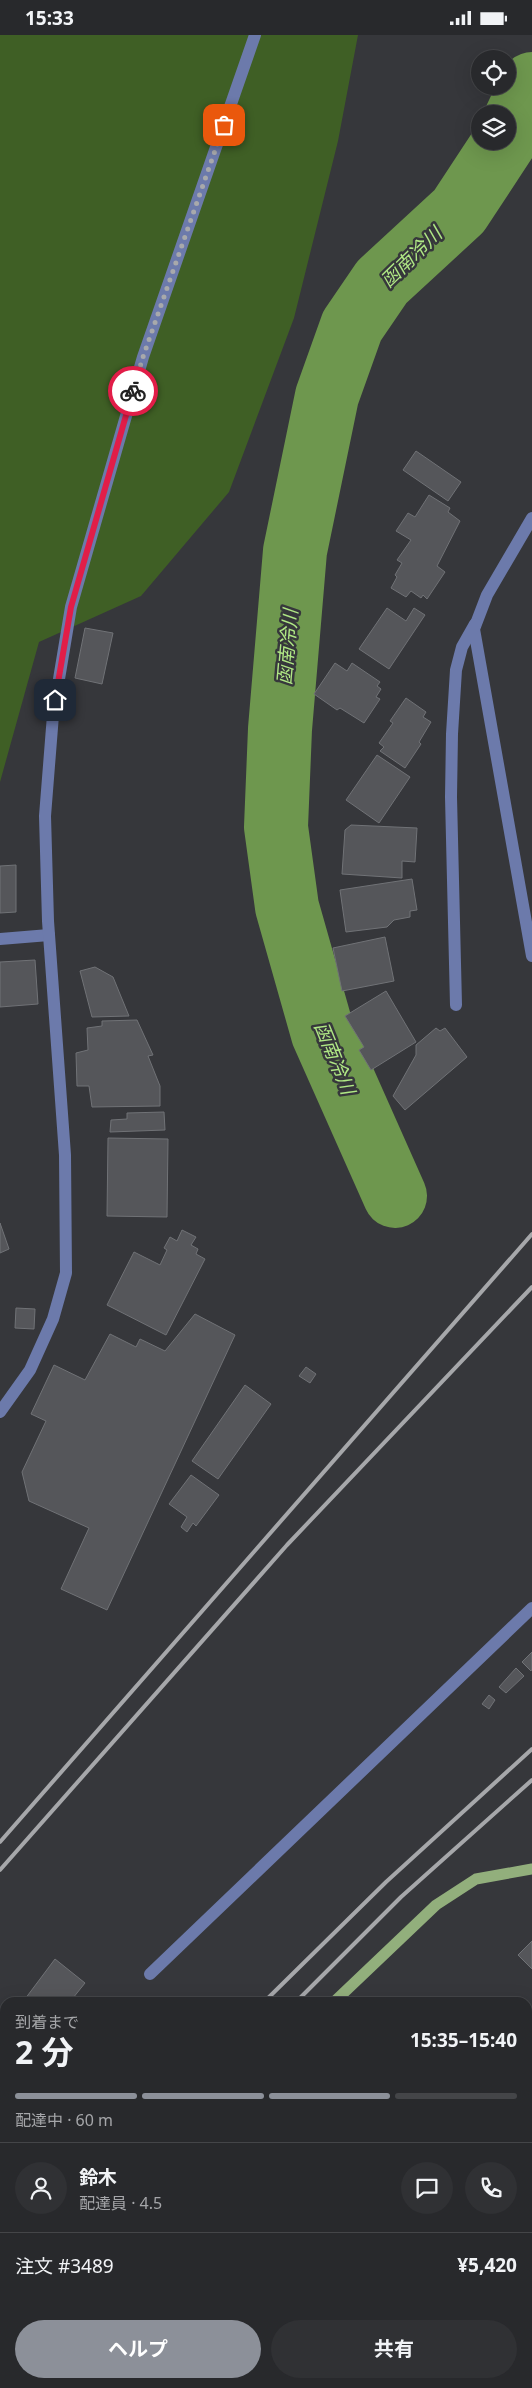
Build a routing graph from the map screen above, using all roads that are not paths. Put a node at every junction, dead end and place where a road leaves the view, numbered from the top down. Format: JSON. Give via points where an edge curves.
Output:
{"nodes":[{"id":1,"x":256,"y":35,"type":"edge"},
{"id":2,"x":532,"y":517,"type":"edge"},
{"id":3,"x":476,"y":622,"type":"junction"},
{"id":4,"x":49,"y":935,"type":"junction"},
{"id":5,"x":0,"y":939,"type":"edge"},
{"id":6,"x":532,"y":956,"type":"edge"},
{"id":7,"x":456,"y":1005,"type":"dead end"},
{"id":8,"x":0,"y":1412,"type":"edge"},
{"id":9,"x":532,"y":1608,"type":"edge"},
{"id":10,"x":150,"y":1974,"type":"dead end"}],
"edges":[{"from":1,"to":4,"type":"street","via":[[143,357],[71,607],[53,715],[45,816]]},
{"from":2,"to":3,"type":"street","via":[[487,595]]},
{"from":3,"to":6,"type":"street","via":[[474,629],[494,749]]},
{"from":3,"to":7,"type":"street","via":[[462,647],[456,670],[452,734],[450,797]]},
{"from":4,"to":5,"type":"street"},
{"from":4,"to":8,"type":"street","via":[[65,1155],[66,1273],[53,1319],[30,1370]]},
{"from":9,"to":10,"type":"street"}]}
